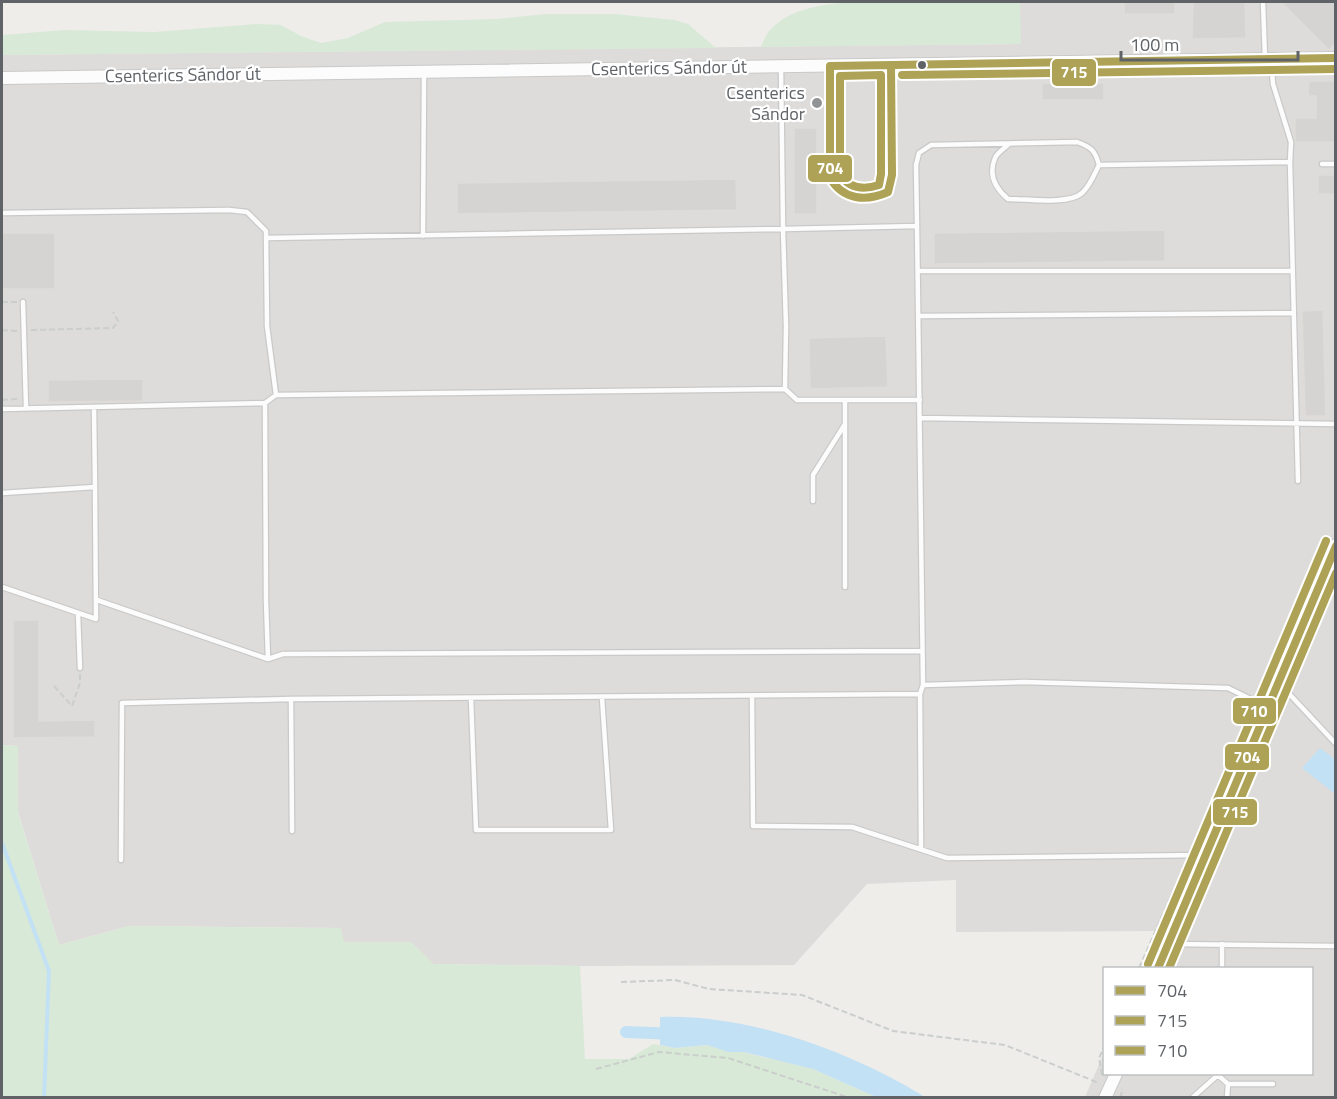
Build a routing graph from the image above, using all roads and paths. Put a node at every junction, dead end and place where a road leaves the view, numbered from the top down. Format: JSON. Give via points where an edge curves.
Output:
{"nodes":[{"id":1,"x":1263,"y":2,"type":"edge"},
{"id":2,"x":1268,"y":58,"type":"junction"},
{"id":3,"x":1335,"y":58,"type":"edge"},
{"id":4,"x":891,"y":65,"type":"junction"},
{"id":5,"x":781,"y":66,"type":"junction"},
{"id":6,"x":830,"y":66,"type":"junction"},
{"id":7,"x":424,"y":71,"type":"junction"},
{"id":8,"x":2,"y":78,"type":"edge"},
{"id":9,"x":1009,"y":144,"type":"junction"},
{"id":10,"x":1290,"y":162,"type":"junction"},
{"id":11,"x":1322,"y":164,"type":"dead end"},
{"id":12,"x":1335,"y":164,"type":"edge"},
{"id":13,"x":1099,"y":165,"type":"junction"},
{"id":14,"x":2,"y":213,"type":"edge"},
{"id":15,"x":917,"y":226,"type":"junction"},
{"id":16,"x":783,"y":229,"type":"junction"},
{"id":17,"x":423,"y":236,"type":"junction"},
{"id":18,"x":266,"y":238,"type":"junction"},
{"id":19,"x":918,"y":271,"type":"junction"},
{"id":20,"x":1292,"y":271,"type":"junction"},
{"id":21,"x":2,"y":302,"type":"edge"},
{"id":22,"x":23,"y":302,"type":"joint"},
{"id":23,"x":113,"y":312,"type":"dead end"},
{"id":24,"x":1293,"y":313,"type":"junction"},
{"id":25,"x":919,"y":316,"type":"junction"},
{"id":26,"x":2,"y":330,"type":"edge"},
{"id":27,"x":23,"y":331,"type":"junction"},
{"id":28,"x":785,"y":389,"type":"junction"},
{"id":29,"x":276,"y":395,"type":"junction"},
{"id":30,"x":26,"y":399,"type":"junction"},
{"id":31,"x":2,"y":400,"type":"edge"},
{"id":32,"x":845,"y":400,"type":"junction"},
{"id":33,"x":920,"y":400,"type":"junction"},
{"id":34,"x":265,"y":403,"type":"junction"},
{"id":35,"x":94,"y":407,"type":"junction"},
{"id":36,"x":26,"y":408,"type":"junction"},
{"id":37,"x":2,"y":409,"type":"edge"},
{"id":38,"x":920,"y":418,"type":"junction"},
{"id":39,"x":845,"y":424,"type":"junction"},
{"id":40,"x":1297,"y":424,"type":"junction"},
{"id":41,"x":1335,"y":424,"type":"edge"},
{"id":42,"x":1298,"y":481,"type":"dead end"},
{"id":43,"x":95,"y":487,"type":"junction"},
{"id":44,"x":2,"y":493,"type":"edge"},
{"id":45,"x":813,"y":501,"type":"dead end"},
{"id":46,"x":1335,"y":545,"type":"edge"},
{"id":47,"x":2,"y":587,"type":"edge"},
{"id":48,"x":845,"y":587,"type":"dead end"},
{"id":49,"x":97,"y":600,"type":"junction"},
{"id":50,"x":78,"y":614,"type":"junction"},
{"id":51,"x":922,"y":651,"type":"junction"},
{"id":52,"x":268,"y":659,"type":"junction"},
{"id":53,"x":80,"y":668,"type":"joint"},
{"id":54,"x":1278,"y":682,"type":"junction"},
{"id":55,"x":923,"y":685,"type":"junction"},
{"id":56,"x":54,"y":686,"type":"dead end"},
{"id":57,"x":920,"y":694,"type":"junction"},
{"id":58,"x":752,"y":696,"type":"junction"},
{"id":59,"x":471,"y":698,"type":"junction"},
{"id":60,"x":602,"y":698,"type":"junction"},
{"id":61,"x":291,"y":699,"type":"junction"},
{"id":62,"x":1254,"y":699,"type":"junction"},
{"id":63,"x":1267,"y":707,"type":"junction"},
{"id":64,"x":1335,"y":744,"type":"edge"},
{"id":65,"x":292,"y":831,"type":"dead end"},
{"id":66,"x":921,"y":848,"type":"junction"},
{"id":67,"x":1188,"y":855,"type":"junction"},
{"id":68,"x":1205,"y":855,"type":"junction"},
{"id":69,"x":121,"y":860,"type":"dead end"},
{"id":70,"x":1168,"y":944,"type":"junction"},
{"id":71,"x":1222,"y":944,"type":"junction"},
{"id":72,"x":1335,"y":946,"type":"edge"},
{"id":73,"x":1140,"y":967,"type":"edge"},
{"id":74,"x":1159,"y":967,"type":"edge"},
{"id":75,"x":1222,"y":967,"type":"edge"},
{"id":76,"x":621,"y":982,"type":"dead end"},
{"id":77,"x":1103,"y":1049,"type":"edge"},
{"id":78,"x":596,"y":1069,"type":"dead end"},
{"id":79,"x":1116,"y":1075,"type":"edge"},
{"id":80,"x":1219,"y":1075,"type":"edge"},
{"id":81,"x":1228,"y":1084,"type":"junction"},
{"id":82,"x":1273,"y":1084,"type":"dead end"},
{"id":83,"x":850,"y":1098,"type":"edge"},
{"id":84,"x":1105,"y":1098,"type":"edge"},
{"id":85,"x":1192,"y":1098,"type":"edge"},
{"id":86,"x":1227,"y":1098,"type":"edge"}],
"edges":[{"from":1,"to":2,"type":"lane"},
{"from":2,"to":3,"type":"street","name":"Csenterics Sándor út"},
{"from":2,"to":4,"type":"street","name":"Csenterics Sándor út"},
{"from":2,"to":10,"type":"lane","via":[[1291,142]]},
{"from":4,"to":6,"type":"street","name":"Csenterics Sándor út"},
{"from":4,"to":6,"type":"lane","via":[[892,175],[888,192],[879,197],[848,197],[834,189],[830,178]]},
{"from":5,"to":6,"type":"street","name":"Csenterics Sándor út"},
{"from":5,"to":7,"type":"street","name":"Csenterics Sándor út"},
{"from":5,"to":16,"type":"lane"},
{"from":7,"to":8,"type":"street","name":"Csenterics Sándor út"},
{"from":7,"to":17,"type":"lane"},
{"from":9,"to":13,"type":"lane","via":[[1077,142],[1096,153]]},
{"from":9,"to":13,"type":"lane","via":[[995,158],[992,176],[998,190],[1008,199],[1072,200],[1083,193]]},
{"from":9,"to":15,"type":"lane","via":[[931,145],[919,153]]},
{"from":10,"to":13,"type":"lane"},
{"from":10,"to":20,"type":"lane"},
{"from":11,"to":12,"type":"lane"},
{"from":14,"to":18,"type":"lane","via":[[229,210],[247,212],[266,231]]},
{"from":15,"to":16,"type":"lane"},
{"from":15,"to":19,"type":"lane"},
{"from":16,"to":17,"type":"lane"},
{"from":16,"to":28,"type":"lane"},
{"from":17,"to":18,"type":"lane"},
{"from":18,"to":29,"type":"lane","via":[[267,326]]},
{"from":19,"to":20,"type":"lane"},
{"from":19,"to":25,"type":"lane"},
{"from":20,"to":24,"type":"lane"},
{"from":21,"to":22,"type":"path"},
{"from":22,"to":27,"type":"lane"},
{"from":23,"to":27,"type":"path","via":[[118,321],[113,328]]},
{"from":24,"to":25,"type":"lane"},
{"from":24,"to":40,"type":"lane"},
{"from":25,"to":33,"type":"lane"},
{"from":26,"to":27,"type":"path"},
{"from":27,"to":30,"type":"lane"},
{"from":28,"to":29,"type":"lane"},
{"from":28,"to":32,"type":"lane","via":[[796,400]]},
{"from":29,"to":34,"type":"lane"},
{"from":30,"to":31,"type":"path"},
{"from":30,"to":36,"type":"lane"},
{"from":32,"to":33,"type":"lane"},
{"from":32,"to":39,"type":"lane"},
{"from":33,"to":38,"type":"lane"},
{"from":34,"to":35,"type":"lane"},
{"from":34,"to":52,"type":"lane"},
{"from":35,"to":36,"type":"lane"},
{"from":35,"to":43,"type":"lane"},
{"from":36,"to":37,"type":"lane"},
{"from":38,"to":40,"type":"lane"},
{"from":38,"to":51,"type":"lane"},
{"from":39,"to":45,"type":"lane","via":[[813,475]]},
{"from":39,"to":48,"type":"lane"},
{"from":40,"to":41,"type":"lane"},
{"from":40,"to":42,"type":"lane"},
{"from":43,"to":44,"type":"lane"},
{"from":43,"to":49,"type":"lane"},
{"from":46,"to":54,"type":"street"},
{"from":47,"to":50,"type":"lane"},
{"from":49,"to":50,"type":"lane","via":[[96,620]]},
{"from":49,"to":52,"type":"lane"},
{"from":50,"to":53,"type":"lane"},
{"from":51,"to":52,"type":"lane","via":[[283,654]]},
{"from":51,"to":55,"type":"lane"},
{"from":53,"to":56,"type":"path","via":[[81,683],[72,706]]},
{"from":54,"to":63,"type":"street"},
{"from":54,"to":64,"type":"lane"},
{"from":55,"to":57,"type":"lane"},
{"from":55,"to":62,"type":"lane","via":[[1024,682],[1228,688]]},
{"from":57,"to":58,"type":"lane"},
{"from":57,"to":66,"type":"lane"},
{"from":58,"to":60,"type":"lane"},
{"from":58,"to":66,"type":"lane","via":[[753,826],[852,827]]},
{"from":59,"to":60,"type":"lane"},
{"from":59,"to":60,"type":"lane","via":[[476,830],[611,830]]},
{"from":59,"to":61,"type":"lane"},
{"from":61,"to":65,"type":"lane"},
{"from":61,"to":69,"type":"lane","via":[[122,703]]},
{"from":62,"to":63,"type":"lane"},
{"from":62,"to":67,"type":"path"},
{"from":63,"to":68,"type":"street"},
{"from":66,"to":67,"type":"lane","via":[[947,858]]},
{"from":67,"to":68,"type":"lane"},
{"from":67,"to":73,"type":"path"},
{"from":68,"to":70,"type":"street"},
{"from":70,"to":71,"type":"lane"},
{"from":70,"to":74,"type":"street"},
{"from":71,"to":72,"type":"lane"},
{"from":71,"to":75,"type":"lane"},
{"from":76,"to":77,"type":"path","via":[[675,980],[709,989],[802,995],[893,1031],[1005,1045],[1101,1084],[1099,1058]]},
{"from":78,"to":83,"type":"path","via":[[659,1052],[728,1058]]},
{"from":79,"to":84,"type":"street"},
{"from":80,"to":81,"type":"lane"},
{"from":80,"to":85,"type":"lane"},
{"from":81,"to":82,"type":"lane"},
{"from":81,"to":86,"type":"lane"}]}
